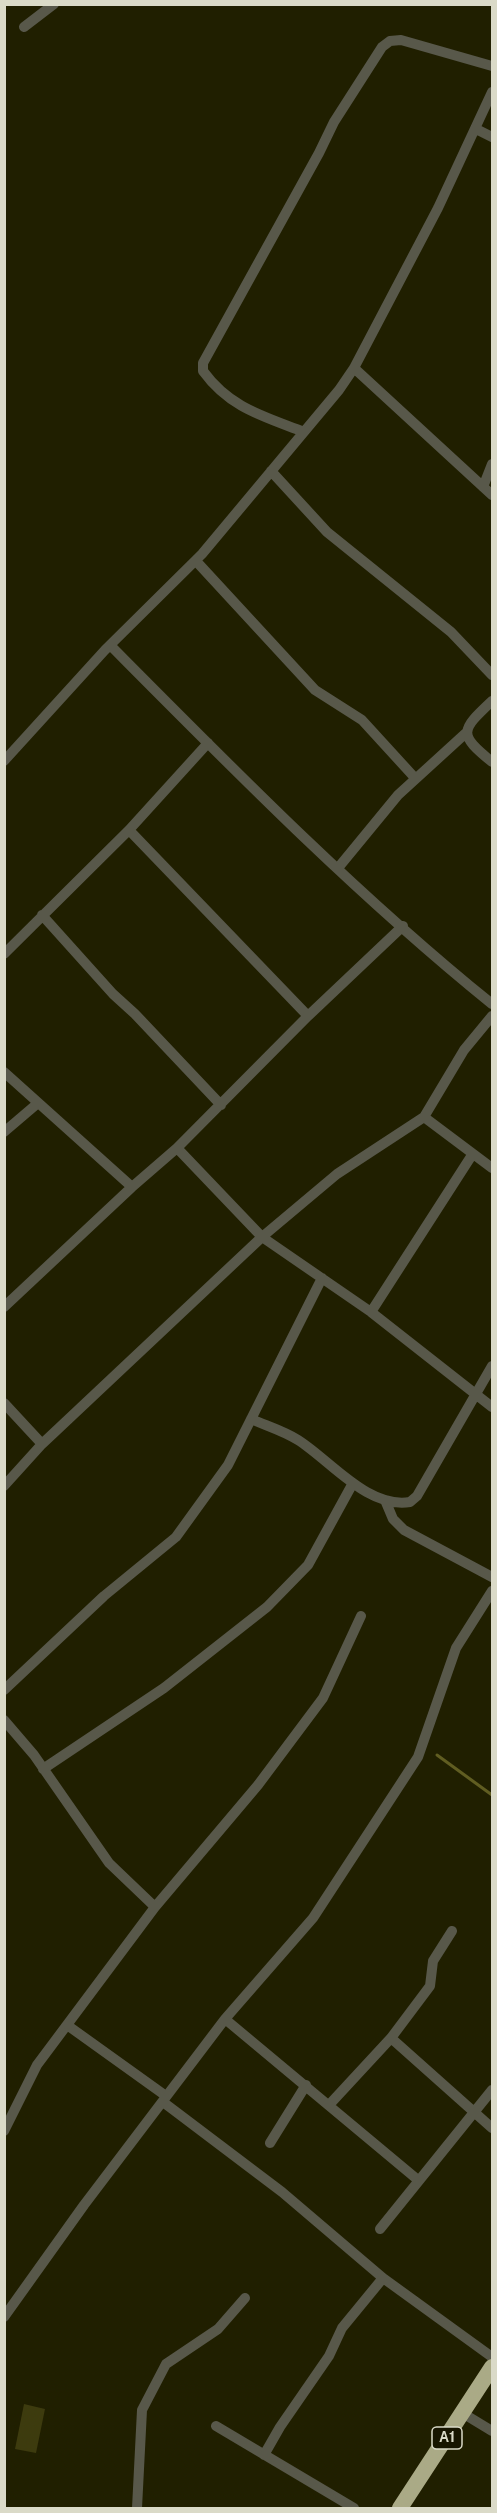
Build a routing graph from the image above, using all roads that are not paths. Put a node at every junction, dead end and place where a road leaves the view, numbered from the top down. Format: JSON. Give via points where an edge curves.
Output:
{"nodes":[{"id":1,"x":54,"y":4,"type":"edge"},
{"id":2,"x":24,"y":27,"type":"dead end"},
{"id":3,"x":492,"y":66,"type":"edge"},
{"id":4,"x":492,"y":92,"type":"edge"},
{"id":5,"x":476,"y":129,"type":"junction"},
{"id":6,"x":492,"y":137,"type":"edge"},
{"id":7,"x":354,"y":368,"type":"junction"},
{"id":8,"x":304,"y":432,"type":"junction"},
{"id":9,"x":492,"y":464,"type":"edge"},
{"id":10,"x":271,"y":471,"type":"junction"},
{"id":11,"x":483,"y":487,"type":"junction"},
{"id":12,"x":492,"y":495,"type":"edge"},
{"id":13,"x":196,"y":561,"type":"junction"},
{"id":14,"x":110,"y":645,"type":"junction"},
{"id":15,"x":492,"y":675,"type":"edge"},
{"id":16,"x":492,"y":701,"type":"edge"},
{"id":17,"x":467,"y":732,"type":"junction"},
{"id":18,"x":208,"y":743,"type":"junction"},
{"id":19,"x":4,"y":761,"type":"edge"},
{"id":20,"x":492,"y":762,"type":"edge"},
{"id":21,"x":415,"y":778,"type":"junction"},
{"id":22,"x":129,"y":830,"type":"junction"},
{"id":23,"x":338,"y":868,"type":"junction"},
{"id":24,"x":42,"y":915,"type":"junction"},
{"id":25,"x":403,"y":926,"type":"junction"},
{"id":26,"x":4,"y":954,"type":"edge"},
{"id":27,"x":492,"y":1004,"type":"edge"},
{"id":28,"x":308,"y":1016,"type":"junction"},
{"id":29,"x":492,"y":1016,"type":"edge"},
{"id":30,"x":4,"y":1072,"type":"edge"},
{"id":31,"x":38,"y":1103,"type":"junction"},
{"id":32,"x":221,"y":1105,"type":"junction"},
{"id":33,"x":424,"y":1117,"type":"junction"},
{"id":34,"x":4,"y":1132,"type":"edge"},
{"id":35,"x":177,"y":1148,"type":"junction"},
{"id":36,"x":472,"y":1155,"type":"junction"},
{"id":37,"x":492,"y":1168,"type":"edge"},
{"id":38,"x":132,"y":1187,"type":"junction"},
{"id":39,"x":262,"y":1237,"type":"junction"},
{"id":40,"x":322,"y":1278,"type":"junction"},
{"id":41,"x":4,"y":1307,"type":"edge"},
{"id":42,"x":371,"y":1312,"type":"junction"},
{"id":43,"x":492,"y":1366,"type":"edge"},
{"id":44,"x":475,"y":1393,"type":"junction"},
{"id":45,"x":4,"y":1403,"type":"edge"},
{"id":46,"x":492,"y":1407,"type":"edge"},
{"id":47,"x":251,"y":1419,"type":"junction"},
{"id":48,"x":42,"y":1444,"type":"junction"},
{"id":49,"x":352,"y":1483,"type":"junction"},
{"id":50,"x":4,"y":1486,"type":"edge"},
{"id":51,"x":386,"y":1500,"type":"junction"},
{"id":52,"x":492,"y":1577,"type":"edge"},
{"id":53,"x":492,"y":1591,"type":"edge"},
{"id":54,"x":361,"y":1616,"type":"dead end"},
{"id":55,"x":4,"y":1690,"type":"edge"},
{"id":56,"x":4,"y":1720,"type":"edge"},
{"id":57,"x":43,"y":1769,"type":"junction"},
{"id":58,"x":155,"y":1907,"type":"junction"},
{"id":59,"x":452,"y":1931,"type":"dead end"},
{"id":60,"x":225,"y":2019,"type":"junction"},
{"id":61,"x":67,"y":2025,"type":"junction"},
{"id":62,"x":391,"y":2038,"type":"junction"},
{"id":63,"x":306,"y":2085,"type":"junction"},
{"id":64,"x":492,"y":2090,"type":"edge"},
{"id":65,"x":164,"y":2099,"type":"junction"},
{"id":66,"x":329,"y":2105,"type":"junction"},
{"id":67,"x":476,"y":2113,"type":"junction"},
{"id":68,"x":492,"y":2128,"type":"edge"},
{"id":69,"x":4,"y":2131,"type":"edge"},
{"id":70,"x":270,"y":2143,"type":"dead end"},
{"id":71,"x":418,"y":2180,"type":"junction"},
{"id":72,"x":380,"y":2229,"type":"dead end"},
{"id":73,"x":383,"y":2278,"type":"junction"},
{"id":74,"x":245,"y":2298,"type":"dead end"},
{"id":75,"x":4,"y":2317,"type":"edge"},
{"id":76,"x":492,"y":2357,"type":"edge"},
{"id":77,"x":492,"y":2367,"type":"edge"},
{"id":78,"x":464,"y":2414,"type":"junction"},
{"id":79,"x":216,"y":2426,"type":"dead end"},
{"id":80,"x":492,"y":2431,"type":"edge"},
{"id":81,"x":264,"y":2455,"type":"junction"},
{"id":82,"x":137,"y":2508,"type":"edge"},
{"id":83,"x":354,"y":2508,"type":"edge"},
{"id":84,"x":400,"y":2508,"type":"edge"}],
"edges":[{"from":1,"to":2,"type":"street"},
{"from":3,"to":8,"type":"street","via":[[402,40],[390,41],[382,47],[334,122],[203,363],[203,371],[218,391],[251,412]]},
{"from":4,"to":5,"type":"street"},
{"from":5,"to":6,"type":"street"},
{"from":5,"to":7,"type":"street"},
{"from":7,"to":8,"type":"street"},
{"from":7,"to":11,"type":"street"},
{"from":8,"to":10,"type":"street"},
{"from":9,"to":11,"type":"street"},
{"from":10,"to":13,"type":"street"},
{"from":10,"to":15,"type":"street","via":[[327,532],[451,632]]},
{"from":11,"to":12,"type":"street"},
{"from":13,"to":14,"type":"street"},
{"from":13,"to":21,"type":"street","via":[[315,690],[362,720]]},
{"from":14,"to":18,"type":"street"},
{"from":14,"to":19,"type":"street"},
{"from":16,"to":17,"type":"street","via":[[472,720]]},
{"from":17,"to":20,"type":"street","via":[[470,744]]},
{"from":17,"to":21,"type":"street"},
{"from":18,"to":22,"type":"street"},
{"from":18,"to":23,"type":"street"},
{"from":21,"to":23,"type":"street"},
{"from":22,"to":24,"type":"street"},
{"from":22,"to":28,"type":"street"},
{"from":23,"to":25,"type":"street"},
{"from":24,"to":26,"type":"street"},
{"from":24,"to":32,"type":"street"},
{"from":25,"to":27,"type":"street"},
{"from":25,"to":28,"type":"street"},
{"from":28,"to":32,"type":"street"},
{"from":29,"to":33,"type":"street","via":[[464,1050]]},
{"from":30,"to":31,"type":"street"},
{"from":31,"to":34,"type":"street"},
{"from":31,"to":38,"type":"street"},
{"from":32,"to":35,"type":"street"},
{"from":33,"to":36,"type":"street"},
{"from":33,"to":39,"type":"street","via":[[337,1174]]},
{"from":35,"to":38,"type":"street"},
{"from":35,"to":39,"type":"street"},
{"from":36,"to":37,"type":"street"},
{"from":36,"to":42,"type":"street"},
{"from":38,"to":41,"type":"street"},
{"from":39,"to":40,"type":"street"},
{"from":39,"to":48,"type":"street"},
{"from":40,"to":42,"type":"street"},
{"from":40,"to":47,"type":"street"},
{"from":42,"to":44,"type":"street"},
{"from":43,"to":44,"type":"street"},
{"from":44,"to":46,"type":"street"},
{"from":44,"to":51,"type":"street","via":[[414,1500]]},
{"from":45,"to":48,"type":"street"},
{"from":47,"to":49,"type":"street","via":[[299,1441]]},
{"from":47,"to":55,"type":"street","via":[[228,1466],[176,1537],[104,1596]]},
{"from":48,"to":50,"type":"street"},
{"from":49,"to":51,"type":"street"},
{"from":49,"to":57,"type":"street","via":[[308,1565],[267,1606],[164,1688]]},
{"from":51,"to":52,"type":"street","via":[[393,1519],[404,1530]]},
{"from":53,"to":60,"type":"street","via":[[456,1648],[418,1757],[314,1918]]},
{"from":54,"to":58,"type":"street","via":[[323,1698],[292,1742]]},
{"from":56,"to":57,"type":"street"},
{"from":57,"to":58,"type":"street","via":[[109,1863]]},
{"from":58,"to":61,"type":"street"},
{"from":59,"to":62,"type":"street","via":[[433,1961],[430,1986]]},
{"from":60,"to":63,"type":"street"},
{"from":60,"to":65,"type":"street"},
{"from":61,"to":65,"type":"street"},
{"from":61,"to":69,"type":"street","via":[[27,2081]]},
{"from":62,"to":66,"type":"street"},
{"from":62,"to":67,"type":"street"},
{"from":63,"to":66,"type":"street"},
{"from":63,"to":70,"type":"street"},
{"from":64,"to":67,"type":"street"},
{"from":65,"to":73,"type":"street"},
{"from":65,"to":75,"type":"street"},
{"from":66,"to":71,"type":"street"},
{"from":67,"to":68,"type":"street"},
{"from":67,"to":71,"type":"street"},
{"from":71,"to":72,"type":"street"},
{"from":73,"to":76,"type":"street"},
{"from":73,"to":81,"type":"street","via":[[342,2328],[329,2356]]},
{"from":74,"to":82,"type":"street","via":[[218,2329],[166,2364],[142,2410]]},
{"from":77,"to":78,"type":"highway","number":"A1"},
{"from":78,"to":80,"type":"street"},
{"from":78,"to":84,"type":"highway","number":"A1"},
{"from":79,"to":81,"type":"street"},
{"from":81,"to":83,"type":"street"}]}
